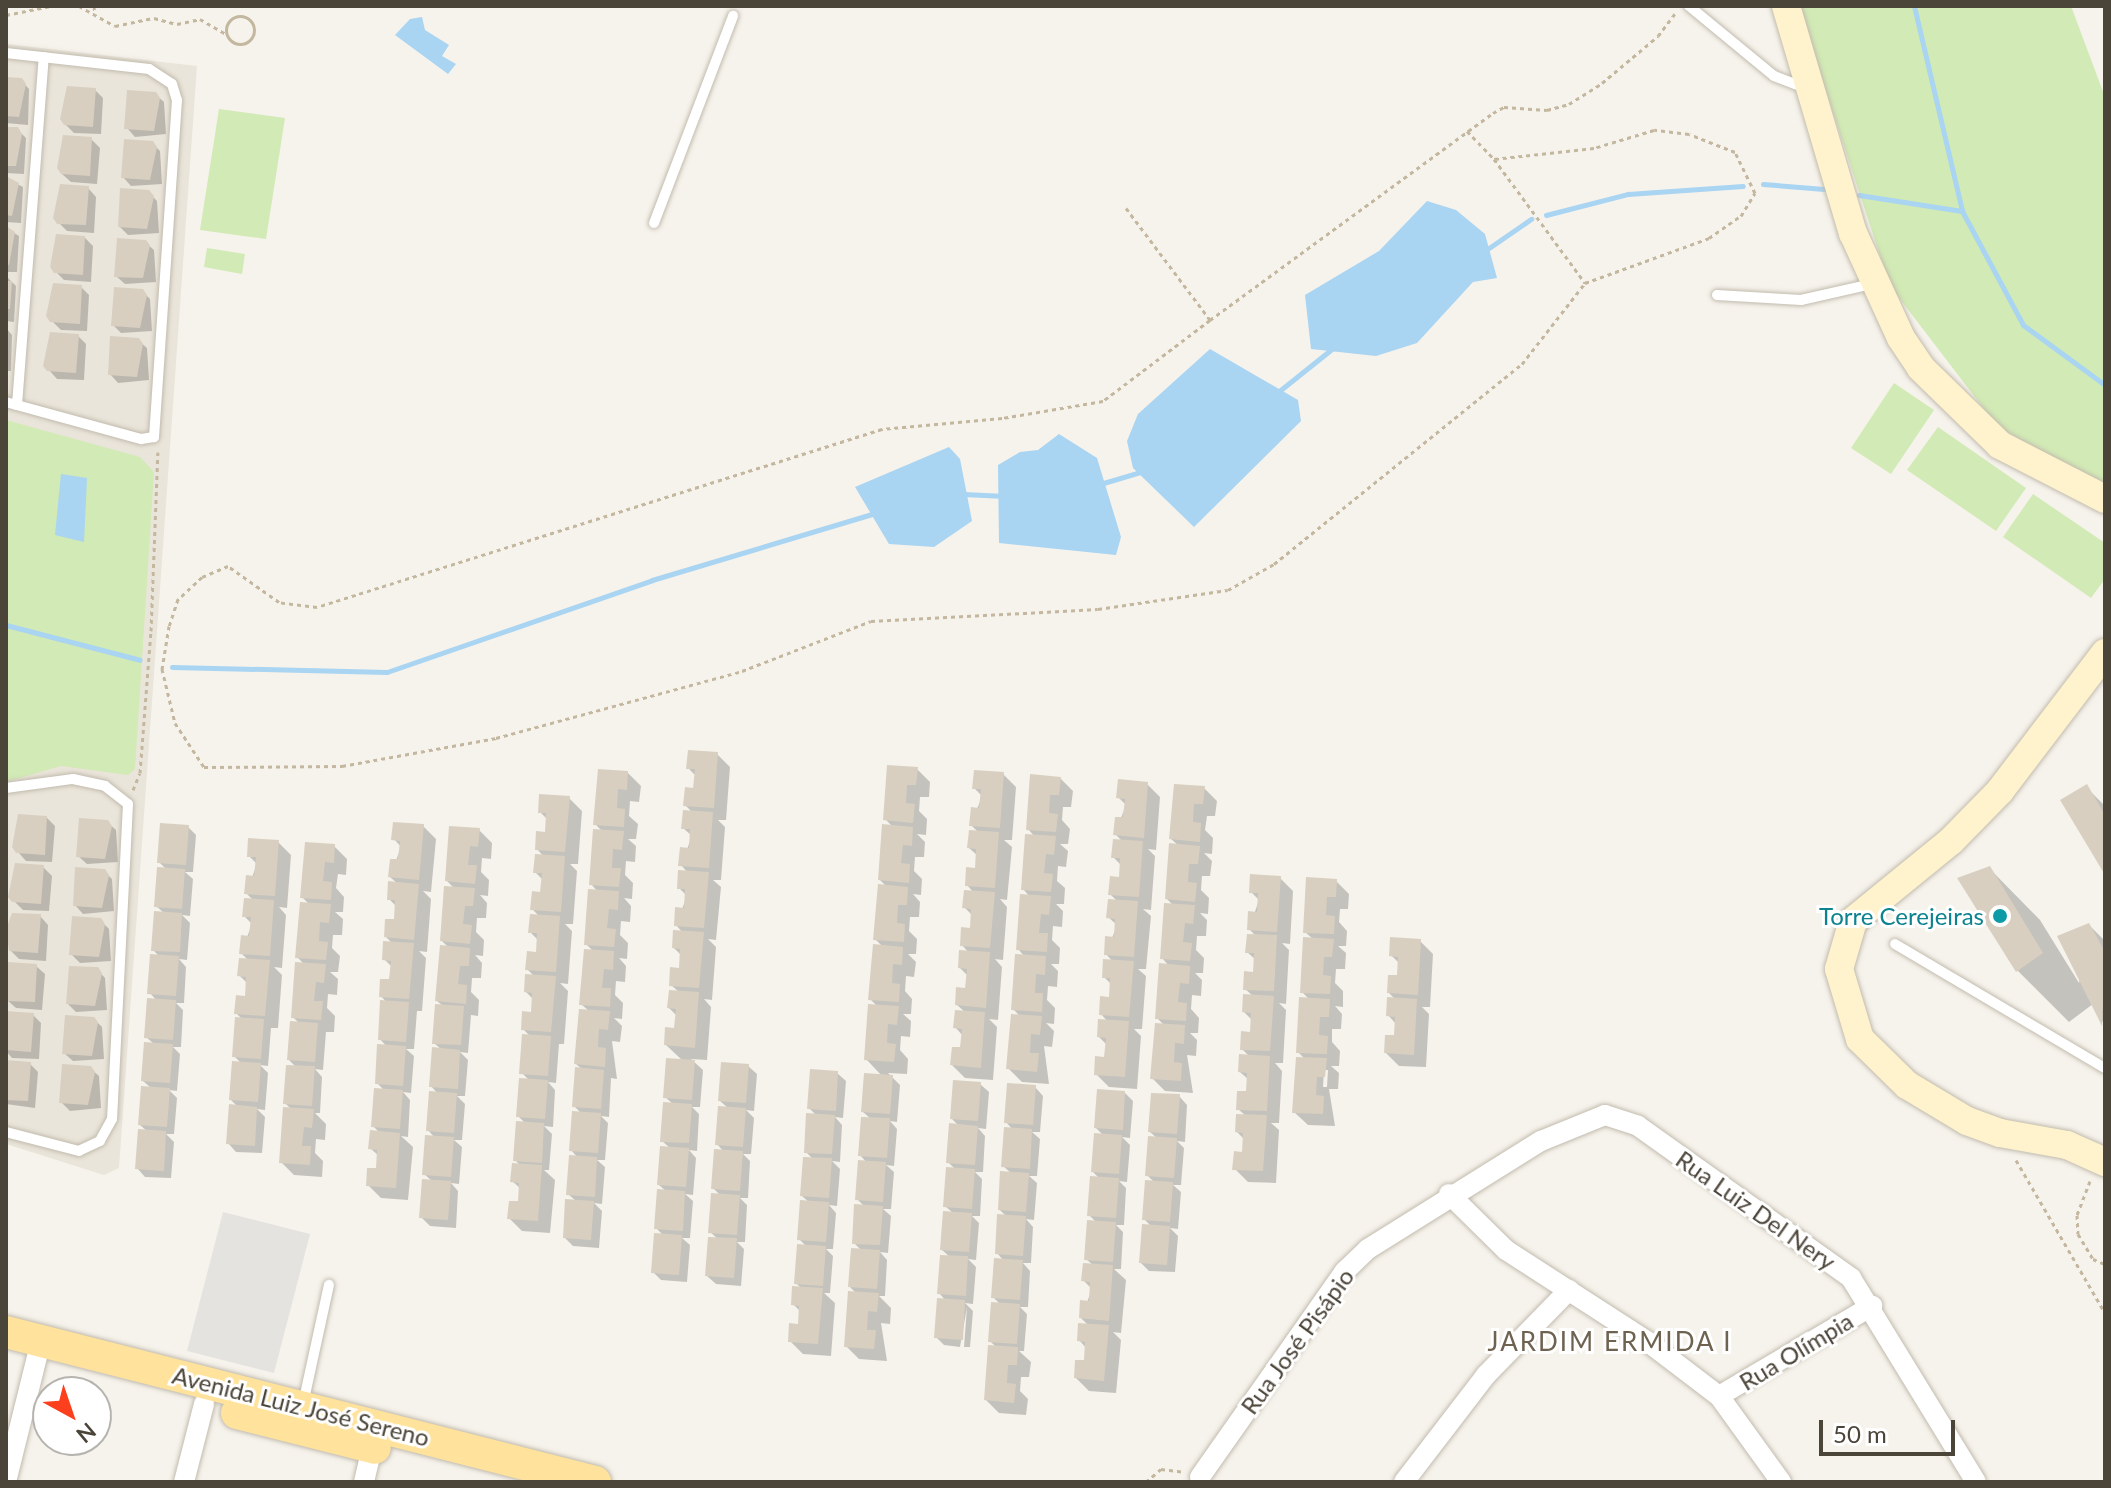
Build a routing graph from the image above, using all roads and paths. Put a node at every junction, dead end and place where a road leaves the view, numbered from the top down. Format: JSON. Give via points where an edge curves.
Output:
{"nodes":[{"id":1,"x":51,"y":6,"type":"edge"},
{"id":2,"x":79,"y":6,"type":"edge"},
{"id":3,"x":94,"y":6,"type":"edge"},
{"id":4,"x":1680,"y":6,"type":"edge"},
{"id":5,"x":1689,"y":6,"type":"edge"},
{"id":6,"x":1786,"y":6,"type":"edge"},
{"id":7,"x":95,"y":14,"type":"junction"},
{"id":8,"x":6,"y":15,"type":"edge"},
{"id":9,"x":733,"y":16,"type":"dead end"},
{"id":10,"x":226,"y":34,"type":"junction"},
{"id":11,"x":6,"y":53,"type":"edge"},
{"id":12,"x":44,"y":57,"type":"junction"},
{"id":13,"x":1811,"y":89,"type":"junction"},
{"id":14,"x":1467,"y":131,"type":"junction"},
{"id":15,"x":1494,"y":159,"type":"junction"},
{"id":16,"x":1126,"y":208,"type":"dead end"},
{"id":17,"x":654,"y":223,"type":"dead end"},
{"id":18,"x":1585,"y":283,"type":"junction"},
{"id":19,"x":1872,"y":284,"type":"junction"},
{"id":20,"x":1717,"y":295,"type":"dead end"},
{"id":21,"x":1210,"y":320,"type":"junction"},
{"id":22,"x":12,"y":404,"type":"edge"},
{"id":23,"x":154,"y":437,"type":"junction"},
{"id":24,"x":2105,"y":499,"type":"edge"},
{"id":25,"x":2105,"y":653,"type":"edge"},
{"id":26,"x":6,"y":788,"type":"edge"},
{"id":27,"x":128,"y":804,"type":"junction"},
{"id":28,"x":1895,"y":944,"type":"dead end"},
{"id":29,"x":2105,"y":1068,"type":"edge"},
{"id":30,"x":6,"y":1132,"type":"edge"},
{"id":31,"x":2000,"y":1133,"type":"junction"},
{"id":32,"x":2102,"y":1160,"type":"edge"},
{"id":33,"x":1449,"y":1194,"type":"junction"},
{"id":34,"x":2105,"y":1264,"type":"edge"},
{"id":35,"x":329,"y":1285,"type":"dead end"},
{"id":36,"x":1569,"y":1290,"type":"junction"},
{"id":37,"x":1872,"y":1306,"type":"junction"},
{"id":38,"x":2105,"y":1313,"type":"edge"},
{"id":39,"x":6,"y":1332,"type":"edge"},
{"id":40,"x":28,"y":1351,"type":"edge"},
{"id":41,"x":1719,"y":1396,"type":"junction"},
{"id":42,"x":204,"y":1404,"type":"junction"},
{"id":43,"x":302,"y":1406,"type":"junction"},
{"id":44,"x":372,"y":1447,"type":"junction"},
{"id":45,"x":1200,"y":1477,"type":"joint"},
{"id":46,"x":6,"y":1482,"type":"edge"},
{"id":47,"x":184,"y":1482,"type":"edge"},
{"id":48,"x":364,"y":1482,"type":"edge"},
{"id":49,"x":511,"y":1482,"type":"edge"},
{"id":50,"x":595,"y":1482,"type":"edge"},
{"id":51,"x":1146,"y":1482,"type":"edge"},
{"id":52,"x":1404,"y":1482,"type":"edge"},
{"id":53,"x":1781,"y":1482,"type":"edge"},
{"id":54,"x":1976,"y":1482,"type":"edge"}],
"edges":[{"from":1,"to":8,"type":"path"},
{"from":2,"to":7,"type":"path"},
{"from":3,"to":7,"type":"path"},
{"from":4,"to":14,"type":"path","via":[[1658,36],[1569,104],[1547,110],[1504,107]]},
{"from":5,"to":13,"type":"lane","via":[[1774,76]]},
{"from":6,"to":13,"type":"street"},
{"from":7,"to":10,"type":"path","via":[[115,26],[154,18],[177,24],[200,19]]},
{"from":9,"to":17,"type":"lane"},
{"from":10,"to":10,"type":"path","via":[[235,43],[245,43],[252,37],[253,24],[242,16],[233,18]]},
{"from":11,"to":12,"type":"lane"},
{"from":12,"to":22,"type":"lane"},
{"from":12,"to":23,"type":"lane","via":[[149,69],[167,79],[176,92]]},
{"from":13,"to":19,"type":"street"},
{"from":14,"to":15,"type":"path"},
{"from":14,"to":21,"type":"path"},
{"from":15,"to":18,"type":"path"},
{"from":15,"to":18,"type":"path","via":[[1594,148],[1654,130],[1689,134],[1735,152],[1755,193],[1741,216],[1709,238]]},
{"from":16,"to":21,"type":"path"},
{"from":18,"to":21,"type":"path","via":[[1522,364],[1274,564],[1228,590],[1098,609],[871,621],[742,671],[496,738],[342,766],[204,767],[175,723],[162,669],[178,599],[202,577],[228,566],[279,602],[317,607],[882,429],[1002,418],[1103,401]]},
{"from":19,"to":20,"type":"lane","via":[[1801,300]]},
{"from":19,"to":24,"type":"street","via":[[1921,368],[1957,406],[2000,445]]},
{"from":22,"to":23,"type":"lane","via":[[141,439]]},
{"from":23,"to":27,"type":"path","via":[[159,456],[151,631],[140,773]]},
{"from":25,"to":31,"type":"street","via":[[2000,791],[1951,841],[1875,898],[1853,921],[1844,941],[1839,969],[1860,1039],[1880,1063],[1943,1107]]},
{"from":26,"to":27,"type":"lane","via":[[73,779],[105,786]]},
{"from":27,"to":30,"type":"lane","via":[[112,1119],[100,1141],[79,1151]]},
{"from":28,"to":29,"type":"lane"},
{"from":31,"to":32,"type":"street","via":[[2067,1145]]},
{"from":31,"to":38,"type":"path"},
{"from":32,"to":34,"type":"path","via":[[2077,1215],[2078,1234],[2093,1259]]},
{"from":33,"to":36,"type":"street","via":[[1506,1250]]},
{"from":33,"to":37,"type":"street","name":"Rua Luiz Del Nery","via":[[1582,1120],[1615,1115],[1787,1229],[1851,1278]]},
{"from":33,"to":45,"type":"street","name":"Rua José Pisápio","via":[[1393,1229],[1344,1272]]},
{"from":35,"to":43,"type":"lane"},
{"from":36,"to":41,"type":"street"},
{"from":36,"to":52,"type":"street","via":[[1486,1375]]},
{"from":37,"to":41,"type":"street","name":"Rua Olímpia"},
{"from":37,"to":54,"type":"street","name":"Rua Luiz Del Nery"},
{"from":39,"to":40,"type":"main road","name":"Avenida Luiz José Sereno"},
{"from":40,"to":42,"type":"main road","name":"Avenida Luiz José Sereno"},
{"from":40,"to":43,"type":"main road","name":"Avenida Luiz José Sereno"},
{"from":40,"to":46,"type":"street"},
{"from":41,"to":53,"type":"street"},
{"from":42,"to":44,"type":"main road","name":"Avenida Luiz José Sereno"},
{"from":42,"to":47,"type":"street"},
{"from":43,"to":50,"type":"main road","name":"Avenida Luiz José Sereno"},
{"from":44,"to":48,"type":"street"},
{"from":44,"to":49,"type":"main road","name":"Avenida Luiz José Sereno"},
{"from":45,"to":51,"type":"path","via":[[1161,1469]]}]}
